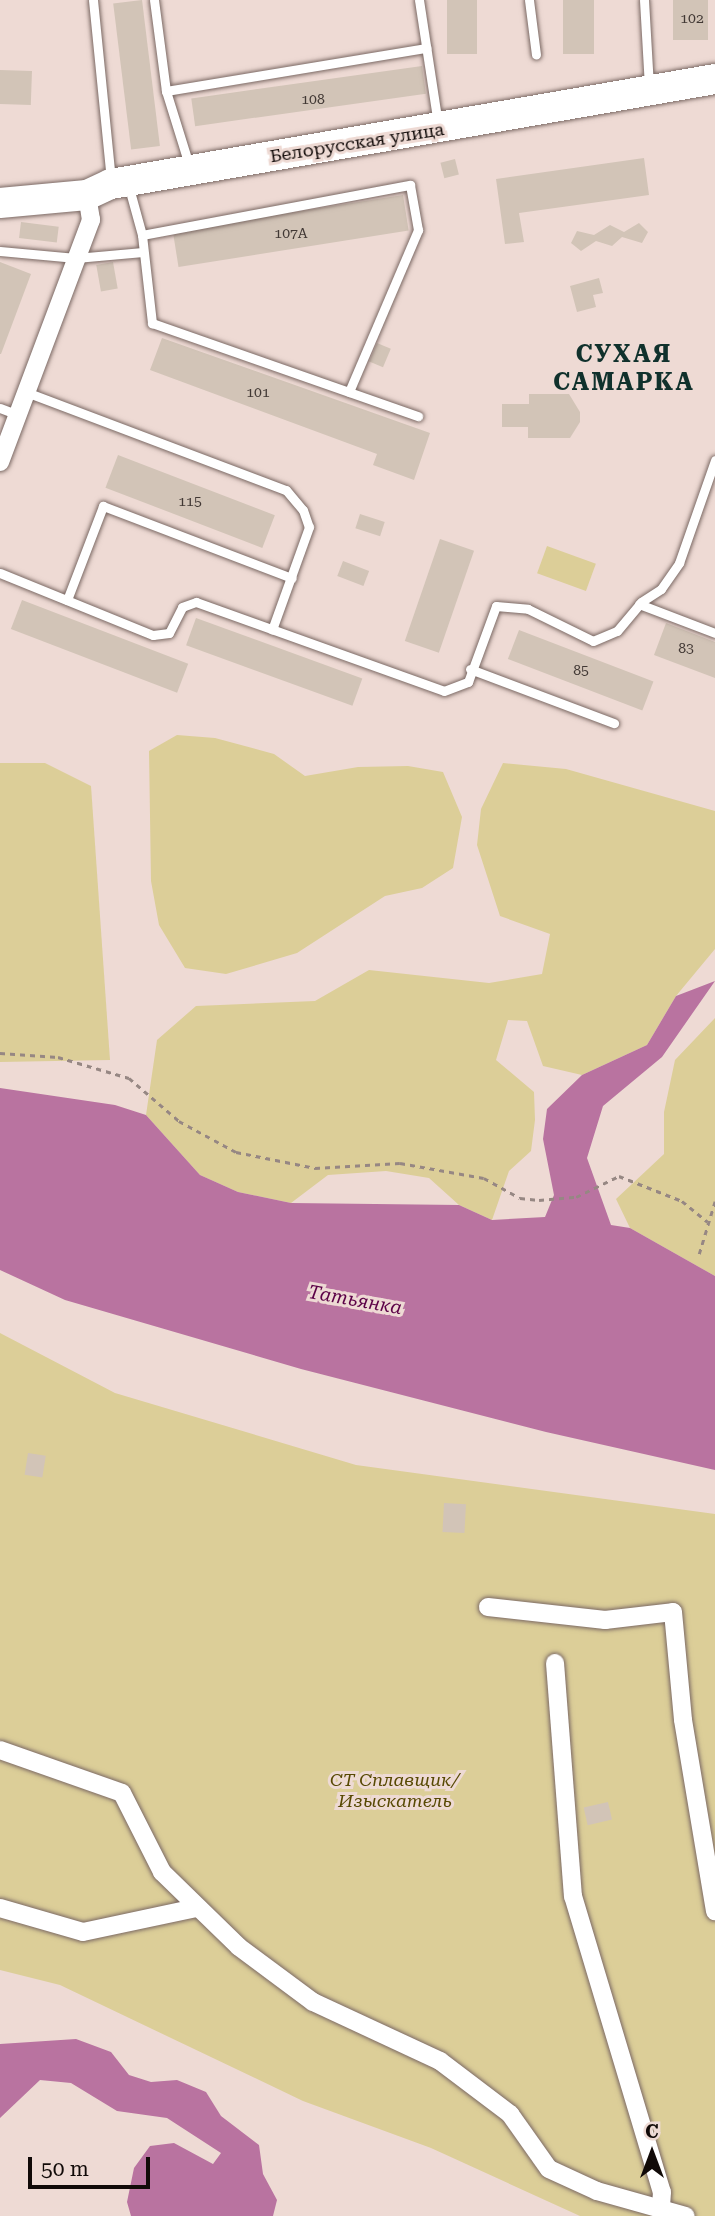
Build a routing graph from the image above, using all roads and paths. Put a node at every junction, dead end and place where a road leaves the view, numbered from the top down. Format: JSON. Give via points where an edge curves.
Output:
{"nodes":[{"id":1,"x":93,"y":0,"type":"edge"},
{"id":2,"x":154,"y":0,"type":"edge"},
{"id":3,"x":419,"y":0,"type":"edge"},
{"id":4,"x":529,"y":0,"type":"edge"},
{"id":5,"x":643,"y":0,"type":"edge"},
{"id":6,"x":426,"y":48,"type":"junction"},
{"id":7,"x":536,"y":55,"type":"dead end"},
{"id":8,"x":715,"y":79,"type":"edge"},
{"id":9,"x":166,"y":91,"type":"junction"},
{"id":10,"x":650,"y":91,"type":"junction"},
{"id":11,"x":439,"y":129,"type":"junction"},
{"id":12,"x":190,"y":170,"type":"junction"},
{"id":13,"x":108,"y":187,"type":"junction"},
{"id":14,"x":0,"y":204,"type":"edge"},
{"id":15,"x":142,"y":235,"type":"junction"},
{"id":16,"x":0,"y":251,"type":"edge"},
{"id":17,"x":144,"y":252,"type":"junction"},
{"id":18,"x":76,"y":258,"type":"junction"},
{"id":19,"x":26,"y":392,"type":"junction"},
{"id":20,"x":349,"y":392,"type":"junction"},
{"id":21,"x":0,"y":408,"type":"edge"},
{"id":22,"x":18,"y":415,"type":"junction"},
{"id":23,"x":418,"y":416,"type":"dead end"},
{"id":24,"x":715,"y":460,"type":"edge"},
{"id":25,"x":0,"y":462,"type":"edge"},
{"id":26,"x":0,"y":573,"type":"edge"},
{"id":27,"x":292,"y":578,"type":"junction"},
{"id":28,"x":67,"y":600,"type":"junction"},
{"id":29,"x":639,"y":604,"type":"junction"},
{"id":30,"x":272,"y":630,"type":"junction"},
{"id":31,"x":715,"y":633,"type":"edge"},
{"id":32,"x":470,"y":669,"type":"junction"},
{"id":33,"x":614,"y":723,"type":"dead end"},
{"id":34,"x":0,"y":1054,"type":"edge"},
{"id":35,"x":715,"y":1201,"type":"edge"},
{"id":36,"x":708,"y":1222,"type":"junction"},
{"id":37,"x":699,"y":1254,"type":"dead end"},
{"id":38,"x":488,"y":1607,"type":"dead end"},
{"id":39,"x":555,"y":1663,"type":"dead end"},
{"id":40,"x":0,"y":1750,"type":"edge"},
{"id":41,"x":0,"y":1908,"type":"edge"},
{"id":42,"x":196,"y":1908,"type":"junction"},
{"id":43,"x":715,"y":1911,"type":"edge"},
{"id":44,"x":661,"y":2208,"type":"junction"},
{"id":45,"x":686,"y":2216,"type":"edge"}],
"edges":[{"from":1,"to":13,"type":"lane"},
{"from":2,"to":9,"type":"lane"},
{"from":3,"to":6,"type":"lane"},
{"from":4,"to":7,"type":"lane"},
{"from":5,"to":10,"type":"lane"},
{"from":6,"to":9,"type":"lane"},
{"from":6,"to":11,"type":"lane"},
{"from":8,"to":10,"type":"main road","name":"Белорусская улица"},
{"from":9,"to":12,"type":"lane"},
{"from":10,"to":11,"type":"main road","name":"Белорусская улица"},
{"from":11,"to":12,"type":"main road","name":"Белорусская улица"},
{"from":12,"to":13,"type":"main road","name":"Белорусская улица"},
{"from":13,"to":14,"type":"main road","name":"Белорусская улица"},
{"from":13,"to":15,"type":"lane"},
{"from":13,"to":18,"type":"street"},
{"from":15,"to":17,"type":"lane"},
{"from":15,"to":20,"type":"lane","via":[[410,185],[418,230]]},
{"from":16,"to":18,"type":"lane"},
{"from":17,"to":18,"type":"lane"},
{"from":17,"to":20,"type":"lane","via":[[152,323]]},
{"from":18,"to":19,"type":"street"},
{"from":19,"to":22,"type":"street"},
{"from":19,"to":27,"type":"lane","via":[[286,491],[309,527]]},
{"from":20,"to":23,"type":"lane"},
{"from":21,"to":22,"type":"lane"},
{"from":22,"to":25,"type":"street"},
{"from":24,"to":29,"type":"lane","via":[[679,563],[661,589]]},
{"from":26,"to":28,"type":"lane"},
{"from":27,"to":28,"type":"lane","via":[[103,506]]},
{"from":27,"to":30,"type":"lane"},
{"from":28,"to":30,"type":"lane","via":[[153,635],[169,633],[182,607],[196,602]]},
{"from":29,"to":31,"type":"lane"},
{"from":29,"to":32,"type":"lane","via":[[608,638],[593,640],[528,609],[496,606]]},
{"from":30,"to":32,"type":"lane","via":[[432,689],[459,688],[468,682]]},
{"from":32,"to":33,"type":"lane"},
{"from":34,"to":36,"type":"path","via":[[58,1056],[129,1079],[179,1121],[236,1152],[315,1168],[400,1163],[484,1178],[520,1198],[539,1200],[576,1197],[619,1176],[682,1201]]},
{"from":35,"to":36,"type":"path"},
{"from":36,"to":37,"type":"path"},
{"from":38,"to":43,"type":"street","via":[[605,1620],[673,1612],[683,1720]]},
{"from":39,"to":44,"type":"street","via":[[573,1896],[662,2192]]},
{"from":40,"to":42,"type":"street","via":[[122,1793],[162,1872]]},
{"from":41,"to":42,"type":"street","via":[[83,1932]]},
{"from":42,"to":44,"type":"street","via":[[313,2003],[440,2061],[510,2114],[549,2169],[597,2191]]},
{"from":44,"to":45,"type":"street"}]}
